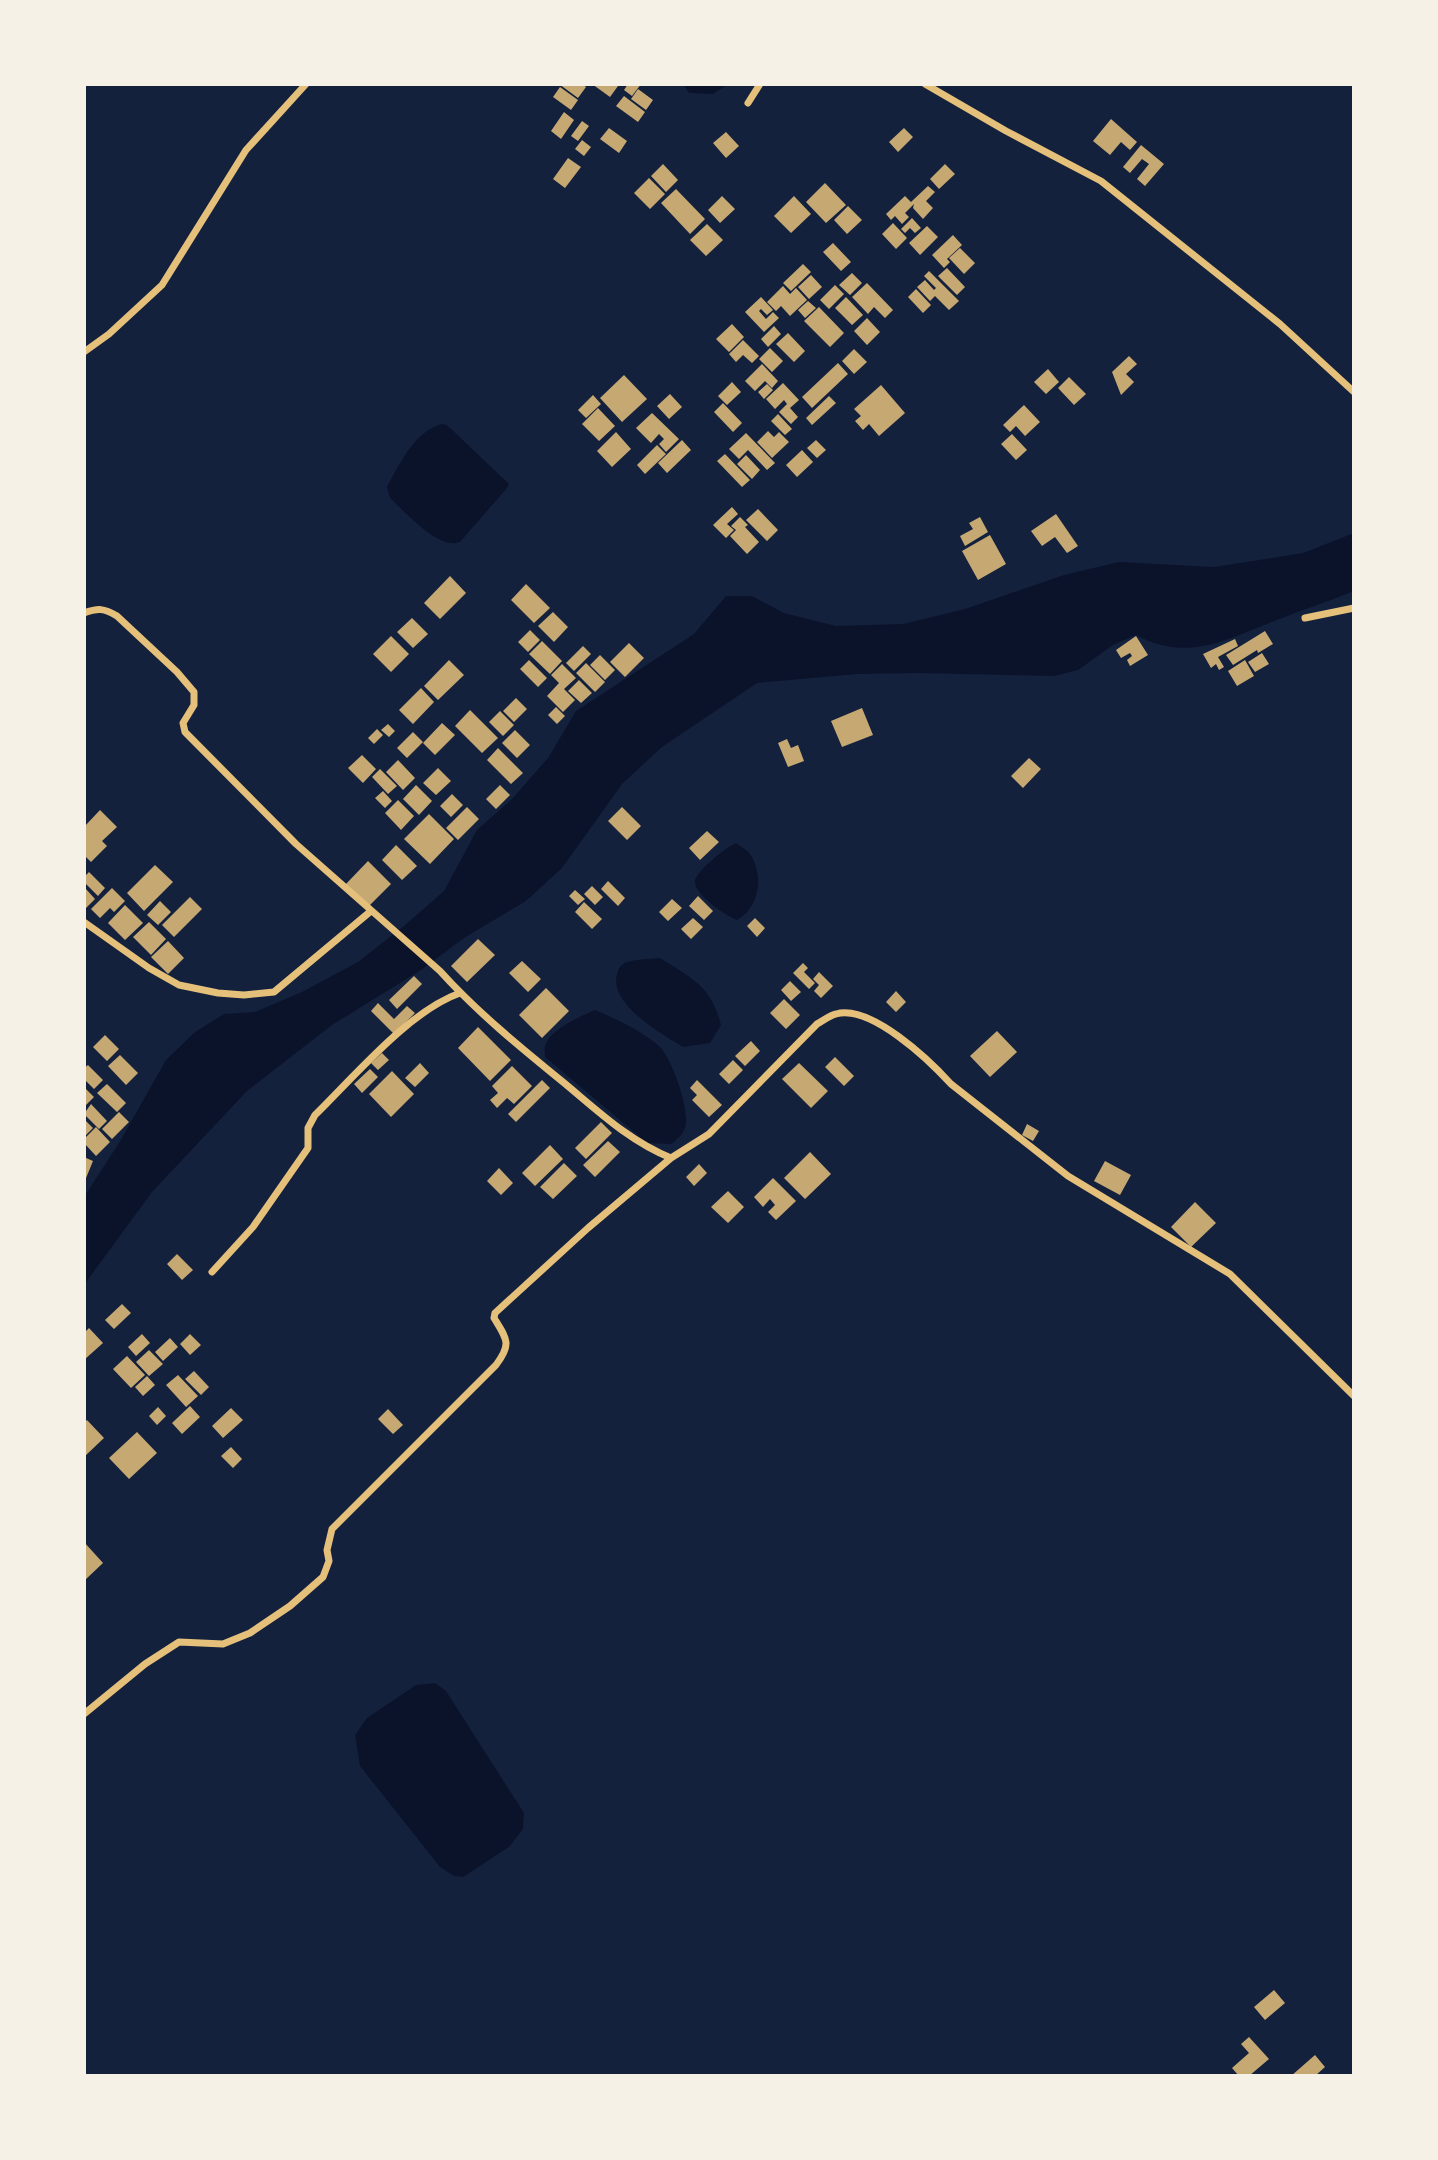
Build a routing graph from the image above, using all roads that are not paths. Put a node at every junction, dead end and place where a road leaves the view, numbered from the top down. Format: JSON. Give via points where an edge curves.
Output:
{"nodes":[{"id":1,"x":306,"y":84,"type":"edge"},
{"id":2,"x":760,"y":84,"type":"edge"},
{"id":3,"x":925,"y":84,"type":"edge"},
{"id":4,"x":748,"y":103,"type":"dead end"},
{"id":5,"x":84,"y":352,"type":"edge"},
{"id":6,"x":1354,"y":392,"type":"edge"},
{"id":7,"x":1354,"y":608,"type":"edge"},
{"id":8,"x":84,"y":613,"type":"edge"},
{"id":9,"x":1306,"y":618,"type":"dead end"},
{"id":10,"x":371,"y":911,"type":"junction"},
{"id":11,"x":84,"y":922,"type":"edge"},
{"id":12,"x":460,"y":993,"type":"junction"},
{"id":13,"x":671,"y":1158,"type":"junction"},
{"id":14,"x":212,"y":1272,"type":"dead end"},
{"id":15,"x":1354,"y":1396,"type":"edge"},
{"id":16,"x":84,"y":1714,"type":"edge"}],
"edges":[{"from":1,"to":5,"type":"street","via":[[246,150],[162,285]]},
{"from":2,"to":4,"type":"street"},
{"from":3,"to":6,"type":"street","via":[[1101,181],[1280,324]]},
{"from":7,"to":9,"type":"street"},
{"from":8,"to":10,"type":"street","via":[[97,608],[117,616],[177,672],[194,692],[194,705],[183,723],[186,732],[280,828]]},
{"from":10,"to":11,"type":"street","via":[[274,992],[244,995],[179,985]]},
{"from":10,"to":12,"type":"street"},
{"from":12,"to":13,"type":"street","via":[[631,1138]]},
{"from":12,"to":14,"type":"street","via":[[424,1012],[315,1115],[308,1128],[308,1148],[253,1227]]},
{"from":13,"to":15,"type":"street","via":[[709,1134],[817,1024],[838,1013],[863,1016],[892,1031],[951,1084],[1069,1176],[1230,1274]]},
{"from":13,"to":16,"type":"street","via":[[495,1313],[507,1342],[506,1352],[332,1529],[323,1577],[250,1633],[223,1644],[179,1642]]}]}
